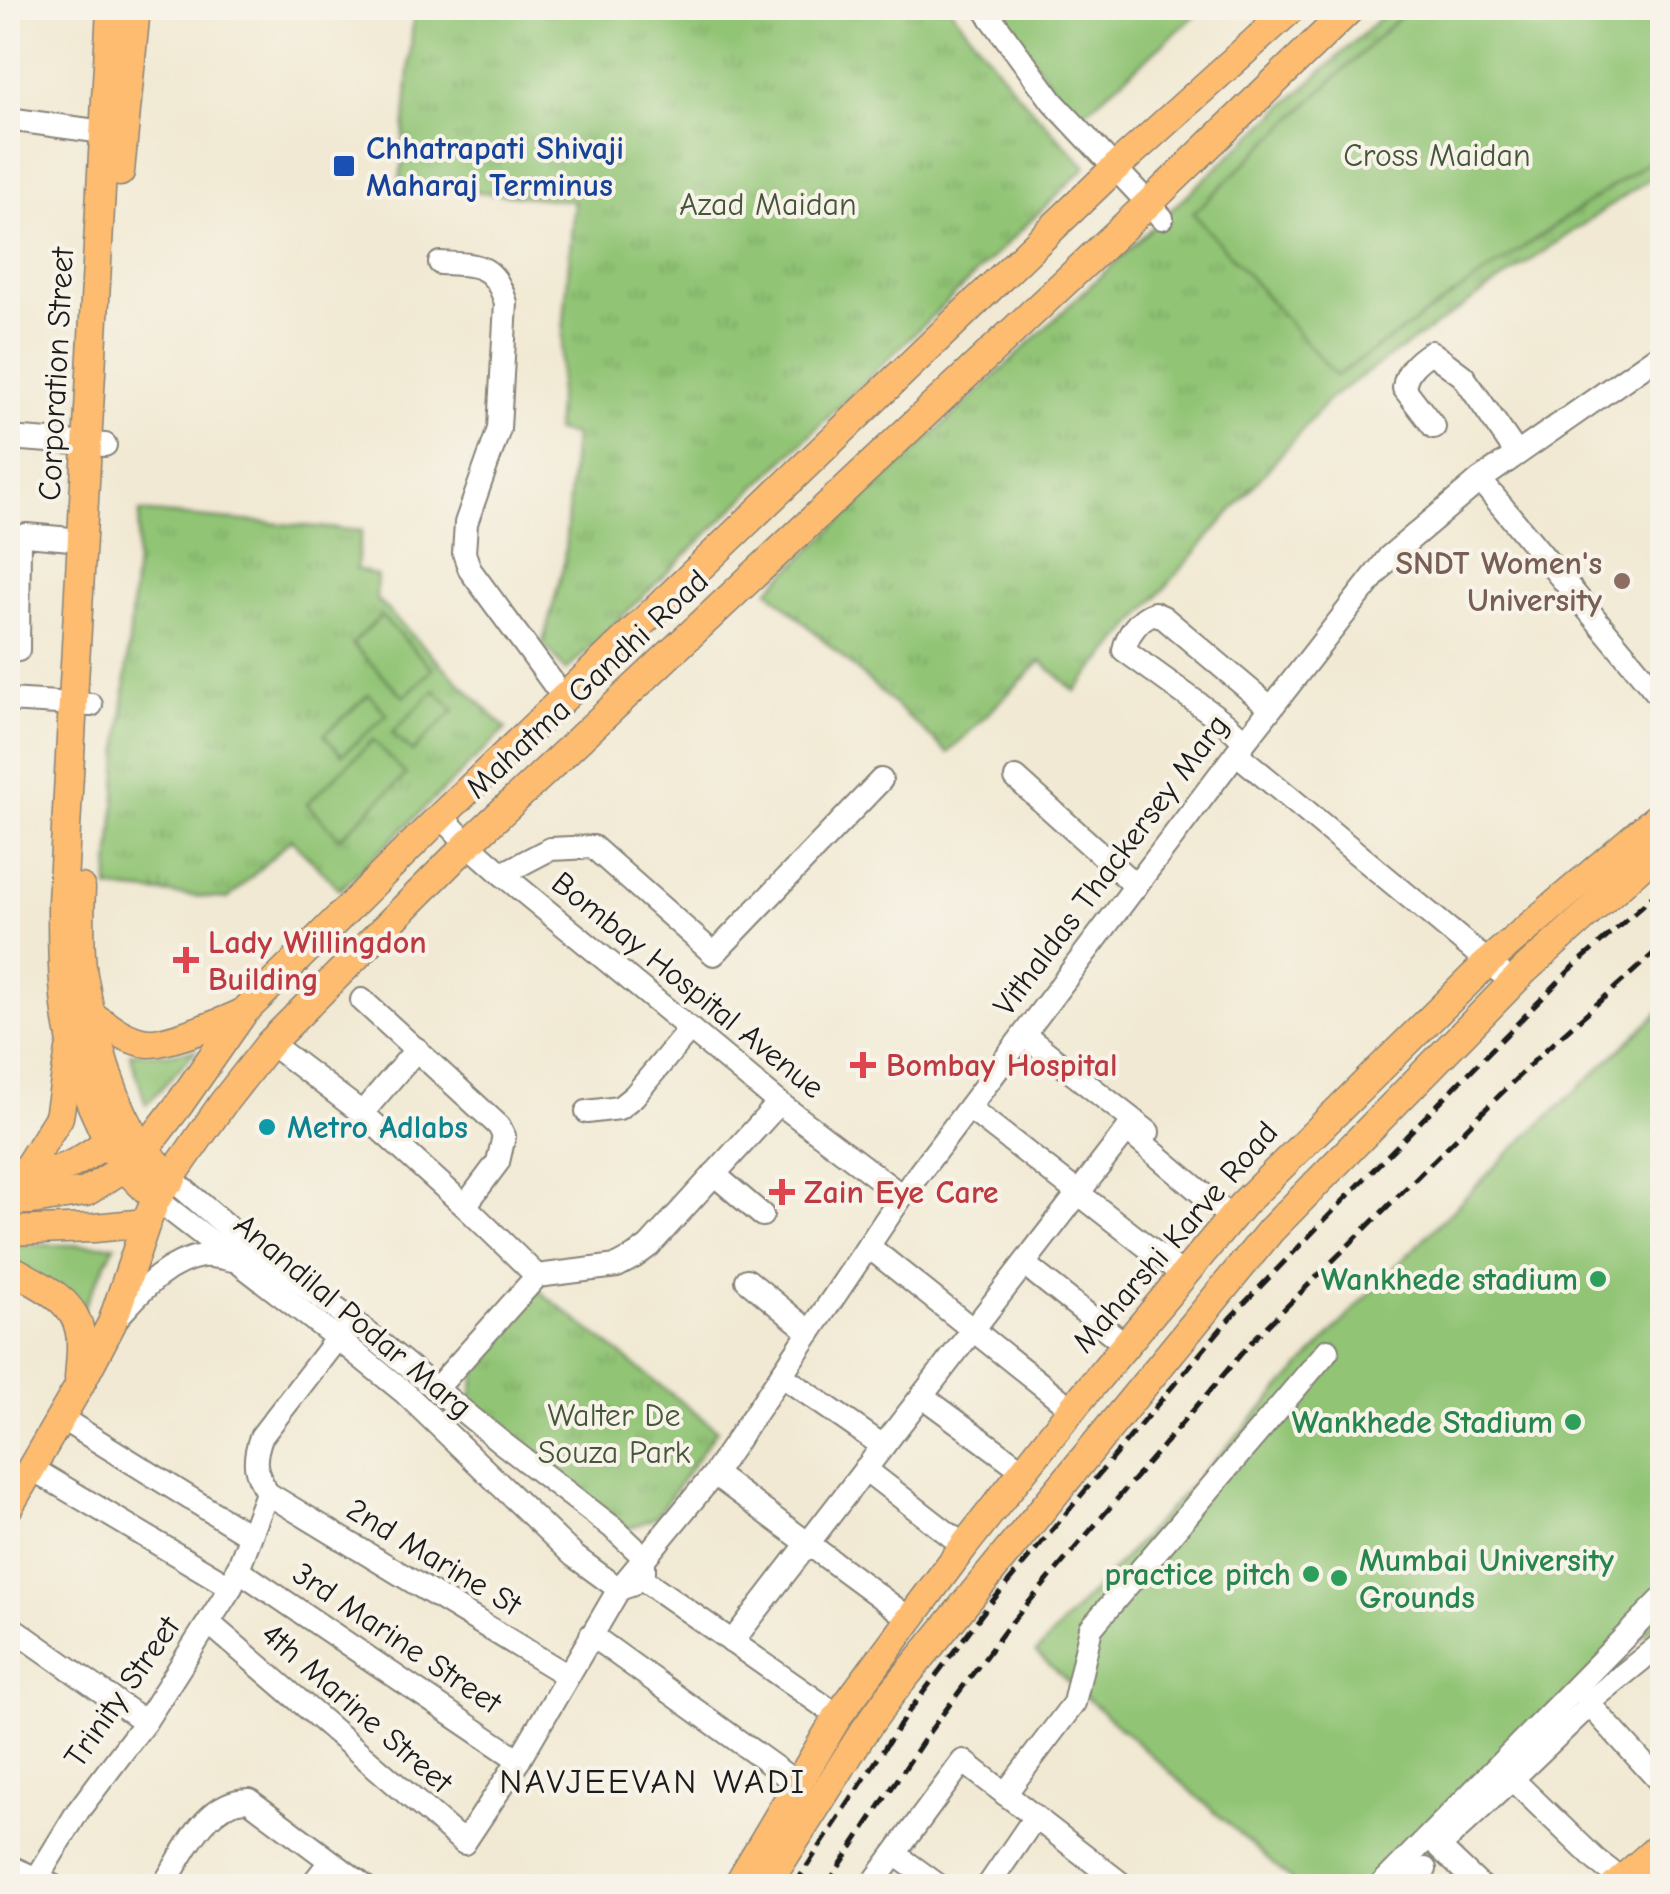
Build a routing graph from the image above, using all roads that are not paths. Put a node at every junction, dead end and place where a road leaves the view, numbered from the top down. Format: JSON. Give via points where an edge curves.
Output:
{"nodes":[{"id":1,"x":111,"y":8,"type":"edge"},
{"id":2,"x":136,"y":8,"type":"edge"},
{"id":3,"x":984,"y":8,"type":"edge"},
{"id":4,"x":1292,"y":8,"type":"edge"},
{"id":5,"x":1351,"y":8,"type":"edge"},
{"id":6,"x":8,"y":120,"type":"edge"},
{"id":7,"x":114,"y":133,"type":"junction"},
{"id":8,"x":1116,"y":168,"type":"junction"},
{"id":9,"x":1156,"y":210,"type":"junction"},
{"id":10,"x":440,"y":263,"type":"dead end"},
{"id":11,"x":1662,"y":354,"type":"edge"},
{"id":12,"x":1434,"y":426,"type":"dead end"},
{"id":13,"x":8,"y":438,"type":"edge"},
{"id":14,"x":96,"y":444,"type":"junction"},
{"id":15,"x":1516,"y":454,"type":"junction"},
{"id":16,"x":1480,"y":480,"type":"junction"},
{"id":17,"x":82,"y":540,"type":"junction"},
{"id":18,"x":18,"y":650,"type":"dead end"},
{"id":19,"x":564,"y":698,"type":"junction"},
{"id":20,"x":1662,"y":699,"type":"edge"},
{"id":21,"x":8,"y":700,"type":"edge"},
{"id":22,"x":82,"y":704,"type":"junction"},
{"id":23,"x":1271,"y":708,"type":"junction"},
{"id":24,"x":1241,"y":747,"type":"junction"},
{"id":25,"x":1016,"y":778,"type":"dead end"},
{"id":26,"x":881,"y":780,"type":"dead end"},
{"id":27,"x":1662,"y":813,"type":"edge"},
{"id":28,"x":441,"y":816,"type":"junction"},
{"id":29,"x":468,"y":844,"type":"junction"},
{"id":30,"x":1662,"y":847,"type":"edge"},
{"id":31,"x":502,"y":874,"type":"junction"},
{"id":32,"x":1136,"y":886,"type":"junction"},
{"id":33,"x":1489,"y":961,"type":"junction"},
{"id":34,"x":1512,"y":982,"type":"junction"},
{"id":35,"x":362,"y":1000,"type":"dead end"},
{"id":36,"x":243,"y":1013,"type":"junction"},
{"id":37,"x":91,"y":1015,"type":"junction"},
{"id":38,"x":690,"y":1029,"type":"junction"},
{"id":39,"x":1024,"y":1034,"type":"junction"},
{"id":40,"x":270,"y":1043,"type":"junction"},
{"id":41,"x":71,"y":1044,"type":"junction"},
{"id":42,"x":418,"y":1049,"type":"junction"},
{"id":43,"x":779,"y":1103,"type":"junction"},
{"id":44,"x":969,"y":1108,"type":"junction"},
{"id":45,"x":588,"y":1112,"type":"dead end"},
{"id":46,"x":362,"y":1114,"type":"junction"},
{"id":47,"x":108,"y":1141,"type":"junction"},
{"id":48,"x":134,"y":1158,"type":"junction"},
{"id":49,"x":714,"y":1174,"type":"junction"},
{"id":50,"x":15,"y":1180,"type":"edge"},
{"id":51,"x":1078,"y":1193,"type":"junction"},
{"id":52,"x":902,"y":1196,"type":"junction"},
{"id":53,"x":8,"y":1200,"type":"edge"},
{"id":54,"x":158,"y":1200,"type":"junction"},
{"id":55,"x":465,"y":1206,"type":"junction"},
{"id":56,"x":1237,"y":1212,"type":"junction"},
{"id":57,"x":762,"y":1215,"type":"dead end"},
{"id":58,"x":8,"y":1231,"type":"edge"},
{"id":59,"x":868,"y":1246,"type":"junction"},
{"id":60,"x":237,"y":1260,"type":"junction"},
{"id":61,"x":1024,"y":1264,"type":"junction"},
{"id":62,"x":8,"y":1267,"type":"edge"},
{"id":63,"x":1182,"y":1274,"type":"junction"},
{"id":64,"x":538,"y":1276,"type":"junction"},
{"id":65,"x":747,"y":1280,"type":"dead end"},
{"id":66,"x":112,"y":1323,"type":"junction"},
{"id":67,"x":344,"y":1329,"type":"junction"},
{"id":68,"x":973,"y":1330,"type":"junction"},
{"id":69,"x":810,"y":1332,"type":"junction"},
{"id":70,"x":1126,"y":1345,"type":"junction"},
{"id":71,"x":1328,"y":1350,"type":"dead end"},
{"id":72,"x":781,"y":1375,"type":"junction"},
{"id":73,"x":78,"y":1388,"type":"junction"},
{"id":74,"x":436,"y":1390,"type":"junction"},
{"id":75,"x":922,"y":1396,"type":"junction"},
{"id":76,"x":1072,"y":1409,"type":"junction"},
{"id":77,"x":61,"y":1418,"type":"junction"},
{"id":78,"x":883,"y":1446,"type":"junction"},
{"id":79,"x":31,"y":1468,"type":"junction"},
{"id":80,"x":865,"y":1469,"type":"junction"},
{"id":81,"x":1024,"y":1471,"type":"junction"},
{"id":82,"x":714,"y":1474,"type":"junction"},
{"id":83,"x":266,"y":1494,"type":"junction"},
{"id":84,"x":8,"y":1508,"type":"edge"},
{"id":85,"x":249,"y":1535,"type":"junction"},
{"id":86,"x":807,"y":1545,"type":"junction"},
{"id":87,"x":964,"y":1546,"type":"junction"},
{"id":88,"x":644,"y":1569,"type":"junction"},
{"id":89,"x":234,"y":1578,"type":"junction"},
{"id":90,"x":618,"y":1589,"type":"junction"},
{"id":91,"x":1662,"y":1599,"type":"edge"},
{"id":92,"x":910,"y":1619,"type":"junction"},
{"id":93,"x":208,"y":1623,"type":"junction"},
{"id":94,"x":8,"y":1625,"type":"edge"},
{"id":95,"x":591,"y":1635,"type":"junction"},
{"id":96,"x":732,"y":1642,"type":"junction"},
{"id":97,"x":1662,"y":1643,"type":"edge"},
{"id":98,"x":568,"y":1676,"type":"junction"},
{"id":99,"x":1584,"y":1710,"type":"dead end"},
{"id":100,"x":838,"y":1716,"type":"junction"},
{"id":101,"x":145,"y":1722,"type":"junction"},
{"id":102,"x":862,"y":1734,"type":"junction"},
{"id":103,"x":519,"y":1760,"type":"junction"},
{"id":104,"x":1508,"y":1783,"type":"dead end"},
{"id":105,"x":798,"y":1784,"type":"junction"},
{"id":106,"x":1662,"y":1784,"type":"edge"},
{"id":107,"x":1004,"y":1794,"type":"junction"},
{"id":108,"x":1035,"y":1816,"type":"junction"},
{"id":109,"x":1662,"y":1844,"type":"edge"},
{"id":110,"x":894,"y":1854,"type":"junction"},
{"id":111,"x":330,"y":1862,"type":"junction"},
{"id":112,"x":9,"y":1866,"type":"edge"},
{"id":113,"x":1426,"y":1869,"type":"dead end"},
{"id":114,"x":1619,"y":1883,"type":"edge"},
{"id":115,"x":39,"y":1884,"type":"edge"},
{"id":116,"x":163,"y":1886,"type":"edge"},
{"id":117,"x":310,"y":1886,"type":"edge"},
{"id":118,"x":364,"y":1886,"type":"edge"},
{"id":119,"x":737,"y":1886,"type":"edge"},
{"id":120,"x":766,"y":1886,"type":"edge"},
{"id":121,"x":871,"y":1886,"type":"edge"},
{"id":122,"x":939,"y":1886,"type":"edge"},
{"id":123,"x":988,"y":1886,"type":"edge"},
{"id":124,"x":1124,"y":1886,"type":"edge"},
{"id":125,"x":1380,"y":1886,"type":"edge"},
{"id":126,"x":1408,"y":1886,"type":"edge"},
{"id":127,"x":1480,"y":1886,"type":"edge"}],
"edges":[{"from":1,"to":7,"type":"main road","name":"Corporation Street"},
{"from":2,"to":7,"type":"main road","name":"Corporation Street"},
{"from":3,"to":8,"type":"street","via":[[1053,102]]},
{"from":4,"to":8,"type":"main road"},
{"from":5,"to":9,"type":"main road","name":"Mahatma Gandhi Road"},
{"from":6,"to":7,"type":"street"},
{"from":7,"to":14,"type":"main road","name":"Corporation Street"},
{"from":8,"to":9,"type":"street"},
{"from":8,"to":19,"type":"main road"},
{"from":9,"to":29,"type":"main road","name":"Mahatma Gandhi Road","via":[[1080,267]]},
{"from":10,"to":19,"type":"street","via":[[479,266],[494,276],[506,304],[500,429],[466,523],[464,553]]},
{"from":11,"to":15,"type":"street","name":"Vithaldas Thackersey Marg"},
{"from":12,"to":15,"type":"street","via":[[1404,388],[1416,362],[1430,352],[1463,376]]},
{"from":13,"to":14,"type":"street"},
{"from":14,"to":17,"type":"main road","name":"Corporation Street"},
{"from":14,"to":22,"type":"main road","name":"Corporation Street"},
{"from":15,"to":16,"type":"street","name":"Vithaldas Thackersey Marg"},
{"from":16,"to":20,"type":"street"},
{"from":16,"to":23,"type":"street","name":"Vithaldas Thackersey Marg","via":[[1389,557]]},
{"from":17,"to":18,"type":"street","via":[[19,539]]},
{"from":17,"to":22,"type":"main road","name":"Corporation Street"},
{"from":19,"to":28,"type":"main road"},
{"from":21,"to":22,"type":"street"},
{"from":22,"to":37,"type":"main road","name":"Corporation Street","via":[[80,899]]},
{"from":22,"to":41,"type":"main road","name":"Corporation Street","via":[[62,902]]},
{"from":23,"to":24,"type":"street","name":"Vithaldas Thackersey Marg"},
{"from":23,"to":24,"type":"street","via":[[1164,617],[1148,614],[1135,628],[1124,650],[1225,723]]},
{"from":24,"to":32,"type":"street","name":"Vithaldas Thackersey Marg"},
{"from":24,"to":33,"type":"street"},
{"from":25,"to":32,"type":"street"},
{"from":26,"to":31,"type":"street","via":[[714,954],[593,848],[550,849]]},
{"from":27,"to":33,"type":"main road","name":"Maharshi Karve Road"},
{"from":28,"to":29,"type":"street","name":"Bombay Hospital Avenue"},
{"from":28,"to":36,"type":"main road"},
{"from":29,"to":31,"type":"street","name":"Bombay Hospital Avenue"},
{"from":29,"to":40,"type":"main road","name":"Mahatma Gandhi Road"},
{"from":30,"to":34,"type":"main road"},
{"from":31,"to":38,"type":"street","name":"Bombay Hospital Avenue"},
{"from":32,"to":39,"type":"street","name":"Vithaldas Thackersey Marg"},
{"from":33,"to":34,"type":"street"},
{"from":33,"to":56,"type":"main road","name":"Maharshi Karve Road"},
{"from":34,"to":102,"type":"main road","via":[[1272,1230]]},
{"from":35,"to":42,"type":"street"},
{"from":36,"to":37,"type":"main road","via":[[150,1044]]},
{"from":36,"to":48,"type":"main road"},
{"from":37,"to":48,"type":"main road","name":"Corporation Street"},
{"from":38,"to":43,"type":"street","name":"Bombay Hospital Avenue"},
{"from":38,"to":45,"type":"street","via":[[634,1096],[619,1108]]},
{"from":39,"to":44,"type":"street","name":"Vithaldas Thackersey Marg"},
{"from":39,"to":56,"type":"street"},
{"from":40,"to":46,"type":"street"},
{"from":40,"to":54,"type":"main road","name":"Mahatma Gandhi Road"},
{"from":41,"to":47,"type":"main road","name":"Corporation Street"},
{"from":41,"to":50,"type":"main road","via":[[59,1116]]},
{"from":42,"to":46,"type":"street"},
{"from":42,"to":55,"type":"street","via":[[504,1136],[498,1162]]},
{"from":43,"to":49,"type":"street"},
{"from":43,"to":52,"type":"street","name":"Bombay Hospital Avenue"},
{"from":44,"to":51,"type":"street"},
{"from":44,"to":52,"type":"street","name":"Vithaldas Thackersey Marg"},
{"from":46,"to":55,"type":"street"},
{"from":47,"to":48,"type":"main road","name":"Corporation Street"},
{"from":47,"to":50,"type":"main road","via":[[80,1162]]},
{"from":48,"to":53,"type":"main road","via":[[86,1192]]},
{"from":48,"to":54,"type":"main road","name":"Corporation Street"},
{"from":49,"to":57,"type":"street"},
{"from":49,"to":64,"type":"street","via":[[634,1257],[616,1266]]},
{"from":51,"to":56,"type":"street","via":[[1127,1130]]},
{"from":51,"to":61,"type":"street"},
{"from":51,"to":63,"type":"street"},
{"from":52,"to":59,"type":"street","name":"Vithaldas Thackersey Marg"},
{"from":54,"to":58,"type":"main road","via":[[94,1228]]},
{"from":54,"to":60,"type":"street","name":"Anandilal Podar Marg"},
{"from":54,"to":66,"type":"main road","name":"Mahatma Gandhi Road"},
{"from":54,"to":67,"type":"street","name":"Anandilal Podar Marg","via":[[244,1241]]},
{"from":55,"to":64,"type":"street"},
{"from":56,"to":63,"type":"main road","name":"Maharshi Karve Road"},
{"from":59,"to":68,"type":"street"},
{"from":59,"to":69,"type":"street","name":"Vithaldas Thackersey Marg"},
{"from":60,"to":66,"type":"street","via":[[206,1255],[176,1264],[149,1282]]},
{"from":60,"to":67,"type":"street","name":"Anandilal Podar Marg"},
{"from":61,"to":68,"type":"street"},
{"from":61,"to":70,"type":"street"},
{"from":62,"to":73,"type":"main road","via":[[60,1298],[77,1321]]},
{"from":63,"to":70,"type":"main road","name":"Maharshi Karve Road"},
{"from":64,"to":74,"type":"street"},
{"from":65,"to":69,"type":"street"},
{"from":66,"to":73,"type":"main road","name":"Mahatma Gandhi Road"},
{"from":67,"to":74,"type":"street","name":"Anandilal Podar Marg"},
{"from":67,"to":83,"type":"street","via":[[261,1437],[256,1473]]},
{"from":67,"to":90,"type":"street","name":"Anandilal Podar Marg","via":[[574,1556]]},
{"from":68,"to":75,"type":"street"},
{"from":68,"to":76,"type":"street"},
{"from":69,"to":72,"type":"street","name":"Vithaldas Thackersey Marg"},
{"from":70,"to":76,"type":"main road","name":"Maharshi Karve Road"},
{"from":71,"to":107,"type":"street","via":[[1091,1628],[1074,1703]]},
{"from":72,"to":78,"type":"street"},
{"from":72,"to":82,"type":"street","name":"Vithaldas Thackersey Marg"},
{"from":73,"to":77,"type":"main road","name":"Mahatma Gandhi Road"},
{"from":74,"to":88,"type":"street","name":"Anandilal Podar Marg","via":[[612,1526]]},
{"from":75,"to":78,"type":"street"},
{"from":75,"to":81,"type":"street"},
{"from":76,"to":81,"type":"main road","name":"Maharshi Karve Road"},
{"from":77,"to":79,"type":"main road","name":"Mahatma Gandhi Road"},
{"from":77,"to":85,"type":"street"},
{"from":78,"to":80,"type":"street"},
{"from":79,"to":84,"type":"main road","name":"Mahatma Gandhi Road"},
{"from":79,"to":89,"type":"street","name":"3rd Marine Street"},
{"from":80,"to":86,"type":"street"},
{"from":80,"to":87,"type":"street"},
{"from":81,"to":87,"type":"main road","name":"Maharshi Karve Road"},
{"from":82,"to":86,"type":"street"},
{"from":82,"to":88,"type":"street","name":"Vithaldas Thackersey Marg"},
{"from":83,"to":85,"type":"street","name":"Trinity Street"},
{"from":83,"to":98,"type":"street","name":"2nd Marine St"},
{"from":85,"to":89,"type":"street","name":"Trinity Street"},
{"from":86,"to":92,"type":"street"},
{"from":86,"to":96,"type":"street"},
{"from":87,"to":92,"type":"main road","name":"Maharshi Karve Road"},
{"from":88,"to":90,"type":"street"},
{"from":88,"to":96,"type":"street","name":"Anandilal Podar Marg"},
{"from":89,"to":93,"type":"street","name":"Trinity Street"},
{"from":89,"to":103,"type":"street","name":"3rd Marine Street"},
{"from":90,"to":95,"type":"street"},
{"from":91,"to":125,"type":"street"},
{"from":92,"to":100,"type":"main road","name":"Maharshi Karve Road"},
{"from":93,"to":101,"type":"street","name":"Trinity Street"},
{"from":93,"to":103,"type":"street","name":"4th Marine Street","via":[[464,1843]]},
{"from":94,"to":101,"type":"street"},
{"from":95,"to":98,"type":"street"},
{"from":95,"to":105,"type":"street"},
{"from":96,"to":100,"type":"street","name":"Anandilal Podar Marg"},
{"from":97,"to":106,"type":"street","via":[[1588,1703]]},
{"from":98,"to":103,"type":"street"},
{"from":99,"to":114,"type":"street","via":[[1512,1779]]},
{"from":100,"to":102,"type":"main road"},
{"from":100,"to":105,"type":"main road","name":"Maharshi Karve Road"},
{"from":101,"to":115,"type":"street","name":"Trinity Street","via":[[78,1812]]},
{"from":102,"to":120,"type":"main road"},
{"from":104,"to":127,"type":"street","via":[[1439,1847]]},
{"from":105,"to":119,"type":"main road","name":"Maharshi Karve Road"},
{"from":107,"to":108,"type":"street"},
{"from":107,"to":110,"type":"street","via":[[963,1760]]},
{"from":108,"to":123,"type":"street"},
{"from":108,"to":124,"type":"street"},
{"from":109,"to":114,"type":"main road"},
{"from":110,"to":121,"type":"street"},
{"from":110,"to":122,"type":"street"},
{"from":111,"to":116,"type":"street","via":[[249,1800],[237,1800],[209,1816]]},
{"from":111,"to":117,"type":"street"},
{"from":111,"to":118,"type":"street"},
{"from":112,"to":115,"type":"street"},
{"from":113,"to":126,"type":"street"}]}
